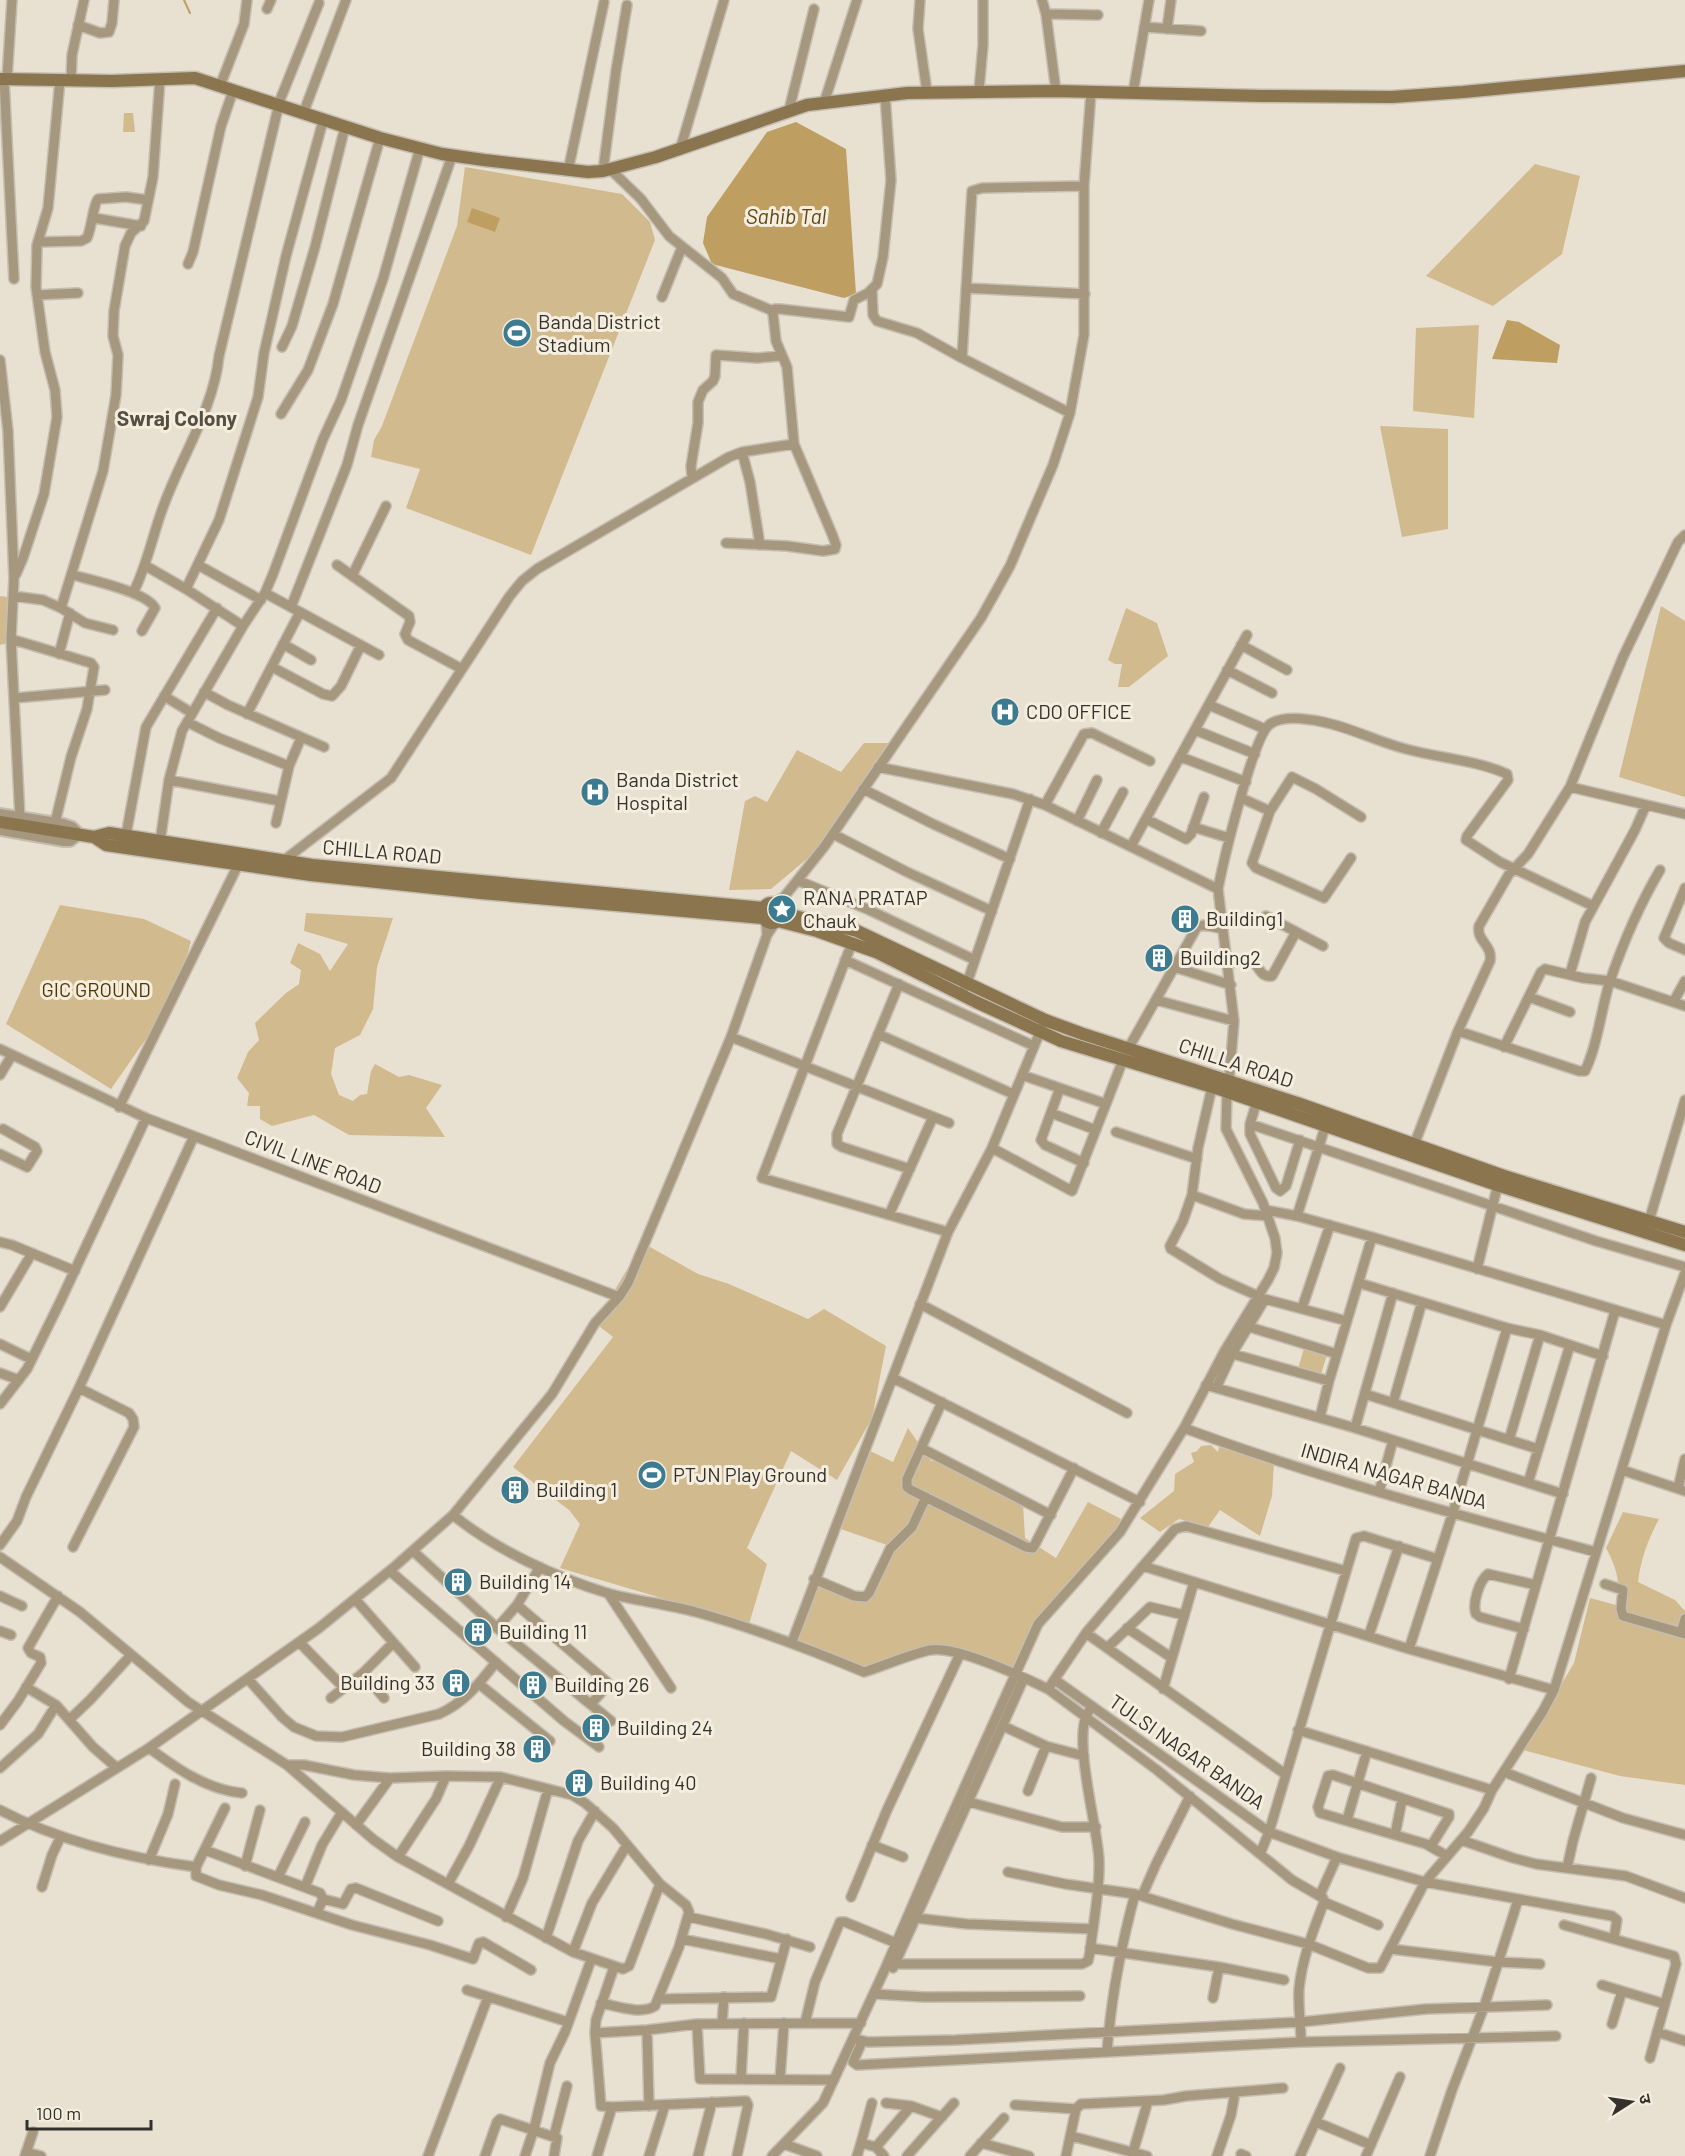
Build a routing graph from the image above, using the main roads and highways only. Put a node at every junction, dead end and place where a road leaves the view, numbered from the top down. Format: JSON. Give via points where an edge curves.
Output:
{"nodes":[{"id":1,"x":1685,"y":71,"type":"edge"},
{"id":2,"x":4,"y":79,"type":"edge"},
{"id":3,"x":0,"y":822,"type":"edge"},
{"id":4,"x":94,"y":837,"type":"junction"},
{"id":5,"x":241,"y":860,"type":"junction"},
{"id":6,"x":565,"y":894,"type":"junction"},
{"id":7,"x":774,"y":912,"type":"junction"},
{"id":8,"x":1125,"y":1055,"type":"junction"},
{"id":9,"x":1228,"y":1087,"type":"junction"},
{"id":10,"x":1328,"y":1120,"type":"junction"},
{"id":11,"x":1437,"y":1159,"type":"junction"},
{"id":12,"x":1499,"y":1180,"type":"junction"},
{"id":13,"x":1685,"y":1232,"type":"edge"},
{"id":14,"x":1685,"y":1245,"type":"edge"}],
"edges":[{"from":1,"to":2,"type":"main road","via":[[1392,97],[1056,90],[885,95],[789,111],[680,150],[606,170],[568,171],[452,156],[380,138],[189,78]]},
{"from":3,"to":4,"type":"main road","name":"CHILLA ROAD","via":[[54,826]]},
{"from":4,"to":5,"type":"main road","via":[[106,845]]},
{"from":4,"to":5,"type":"main road","name":"CHILLA ROAD","via":[[109,833],[126,835]]},
{"from":5,"to":6,"type":"main road","name":"CHILLA ROAD","via":[[283,861]]},
{"from":5,"to":6,"type":"main road","via":[[311,875]]},
{"from":6,"to":7,"type":"main road"},
{"from":7,"to":8,"type":"main road","name":"CHILLA ROAD","via":[[856,931]]},
{"from":7,"to":8,"type":"main road","via":[[876,952],[1039,1033]]},
{"from":8,"to":9,"type":"main road","name":"CHILLA ROAD"},
{"from":8,"to":9,"type":"main road","via":[[1212,1087]]},
{"from":9,"to":10,"type":"main road","name":"CHILLA ROAD"},
{"from":9,"to":10,"type":"main road","via":[[1257,1101]]},
{"from":10,"to":11,"type":"main road"},
{"from":10,"to":11,"type":"main road","name":"CHILLA ROAD","via":[[1414,1145]]},
{"from":11,"to":12,"type":"main road","name":"CHILLA ROAD"},
{"from":12,"to":13,"type":"main road","name":"CHILLA ROAD"},
{"from":12,"to":14,"type":"main road"}]}
